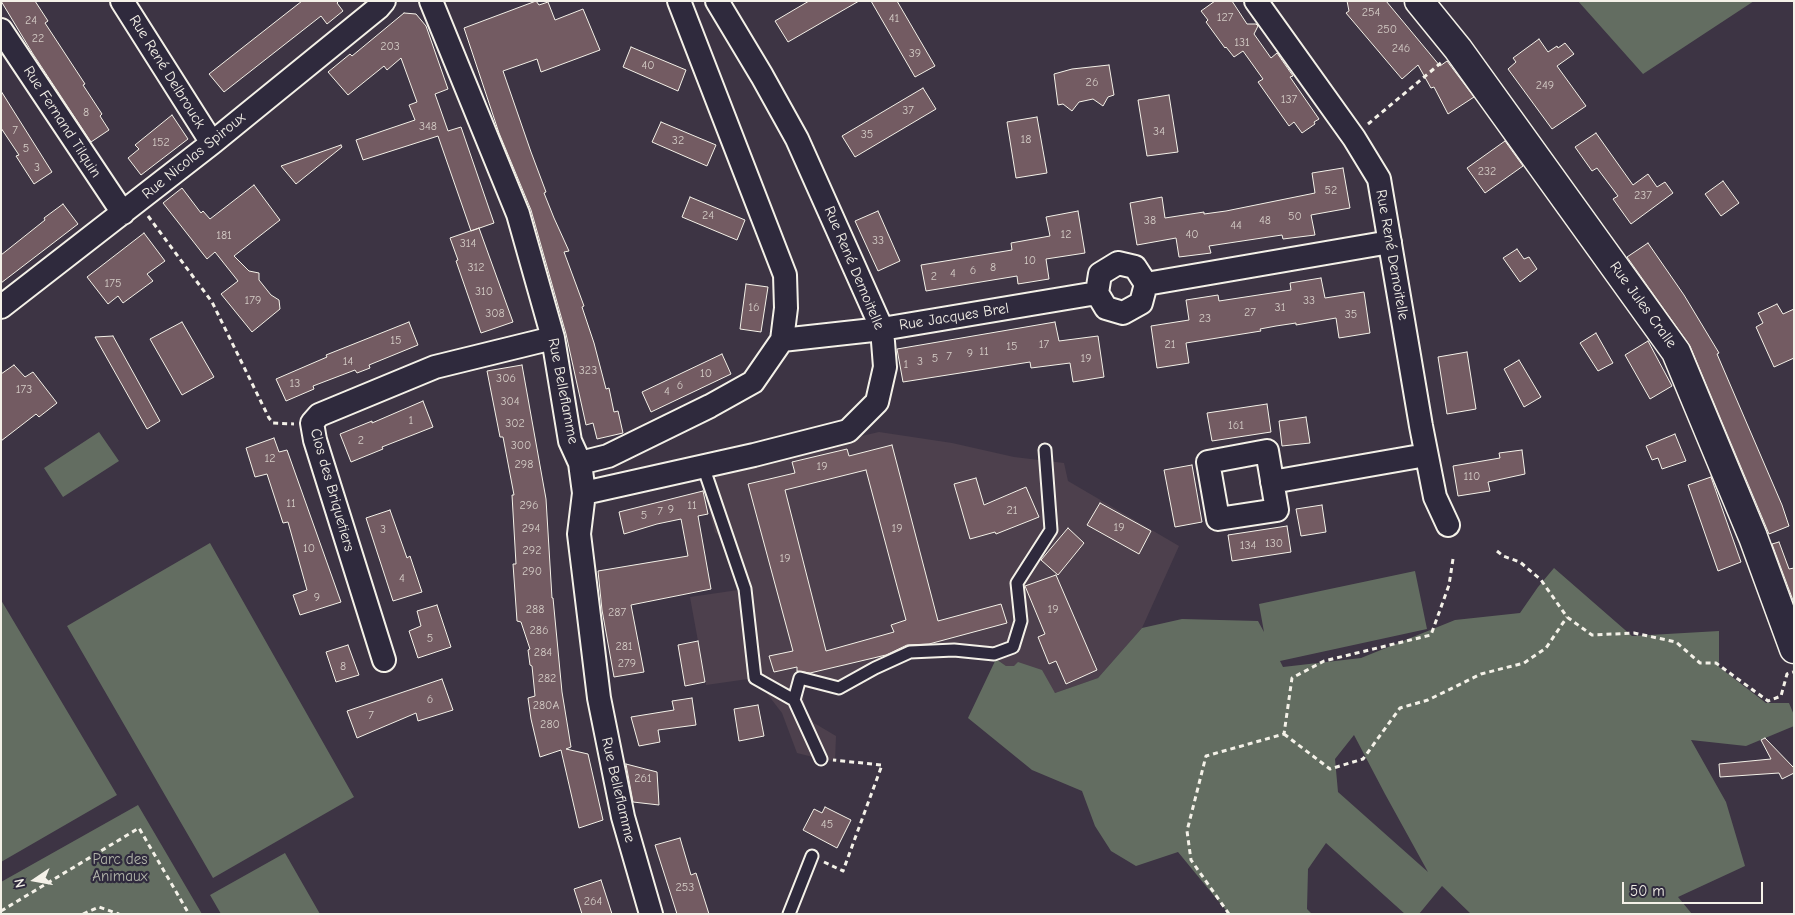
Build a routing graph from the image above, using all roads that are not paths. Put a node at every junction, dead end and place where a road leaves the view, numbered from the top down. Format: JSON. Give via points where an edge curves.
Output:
{"nodes":[{"id":1,"x":122,"y":1,"type":"edge"},
{"id":2,"x":430,"y":1,"type":"edge"},
{"id":3,"x":679,"y":1,"type":"edge"},
{"id":4,"x":717,"y":1,"type":"edge"},
{"id":5,"x":1256,"y":1,"type":"edge"},
{"id":6,"x":1419,"y":1,"type":"edge"},
{"id":7,"x":378,"y":3,"type":"edge"},
{"id":8,"x":1,"y":30,"type":"edge"},
{"id":9,"x":212,"y":143,"type":"junction"},
{"id":10,"x":130,"y":208,"type":"junction"},
{"id":11,"x":1390,"y":242,"type":"junction"},
{"id":12,"x":1146,"y":284,"type":"junction"},
{"id":13,"x":1097,"y":293,"type":"junction"},
{"id":14,"x":1,"y":307,"type":"edge"},
{"id":15,"x":882,"y":329,"type":"junction"},
{"id":16,"x":553,"y":338,"type":"junction"},
{"id":17,"x":782,"y":340,"type":"junction"},
{"id":18,"x":1045,"y":450,"type":"dead end"},
{"id":19,"x":1426,"y":455,"type":"junction"},
{"id":20,"x":608,"y":456,"type":"junction"},
{"id":21,"x":580,"y":463,"type":"junction"},
{"id":22,"x":703,"y":466,"type":"junction"},
{"id":23,"x":1272,"y":482,"type":"dead end"},
{"id":24,"x":616,"y":486,"type":"junction"},
{"id":25,"x":584,"y":493,"type":"junction"},
{"id":26,"x":1448,"y":524,"type":"dead end"},
{"id":27,"x":1794,"y":648,"type":"edge"},
{"id":28,"x":384,"y":660,"type":"dead end"},
{"id":29,"x":794,"y":700,"type":"junction"},
{"id":30,"x":821,"y":759,"type":"road end"},
{"id":31,"x":812,"y":856,"type":"road end"},
{"id":32,"x":651,"y":914,"type":"edge"},
{"id":33,"x":789,"y":914,"type":"edge"}],
"edges":[{"from":1,"to":9,"type":"street","name":"Rue René Delbrouck"},
{"from":2,"to":16,"type":"street","name":"Rue Belleflamme","via":[[518,214]]},
{"from":3,"to":17,"type":"street","via":[[785,276]]},
{"from":4,"to":15,"type":"street","name":"Rue René Demoitelle","via":[[797,139]]},
{"from":5,"to":11,"type":"street","name":"Rue René Demoitelle","via":[[1354,138],[1378,179]]},
{"from":6,"to":27,"type":"street","name":"Rue Jules Cralle","via":[[1458,49],[1676,352],[1753,537]]},
{"from":7,"to":9,"type":"street","name":"Rue Nicolas Spiroux"},
{"from":8,"to":10,"type":"street","name":"Rue Fernand Tilquin"},
{"from":9,"to":10,"type":"street","name":"Rue Nicolas Spiroux"},
{"from":10,"to":14,"type":"street","name":"Rue Nicolas Spiroux"},
{"from":11,"to":12,"type":"street"},
{"from":11,"to":19,"type":"street","name":"Rue René Demoitelle"},
{"from":12,"to":13,"type":"street","via":[[1141,303],[1123,313],[1106,308]]},
{"from":12,"to":13,"type":"street","via":[[1135,267],[1118,263],[1100,274]]},
{"from":13,"to":15,"type":"street","name":"Rue Jacques Brel"},
{"from":15,"to":17,"type":"street","name":"Rue Jacques Brel"},
{"from":15,"to":22,"type":"street","name":"Rue René Demoitelle","via":[[886,368],[876,402],[848,431]]},
{"from":16,"to":21,"type":"street","name":"Rue Belleflamme","via":[[570,441]]},
{"from":16,"to":28,"type":"street","name":"Clos des Briquetiers","via":[[435,367],[319,415],[312,423]]},
{"from":17,"to":20,"type":"street","via":[[753,382]]},
{"from":18,"to":29,"type":"lane","via":[[1051,530],[1017,583],[1021,620],[1013,647],[994,654],[954,650],[910,652],[839,688],[800,678]]},
{"from":19,"to":23,"type":"street"},
{"from":19,"to":26,"type":"street","name":"Rue René Demoitelle","via":[[1435,497]]},
{"from":20,"to":21,"type":"street"},
{"from":20,"to":24,"type":"street"},
{"from":21,"to":25,"type":"street","name":"Rue Belleflamme"},
{"from":22,"to":24,"type":"street","name":"Rue René Demoitelle"},
{"from":22,"to":29,"type":"lane","via":[[745,589],[756,678]]},
{"from":24,"to":25,"type":"street","name":"Rue René Demoitelle"},
{"from":25,"to":32,"type":"street","name":"Rue Belleflamme","via":[[579,534],[598,698],[623,817]]},
{"from":29,"to":30,"type":"lane"},
{"from":31,"to":33,"type":"lane"}]}
